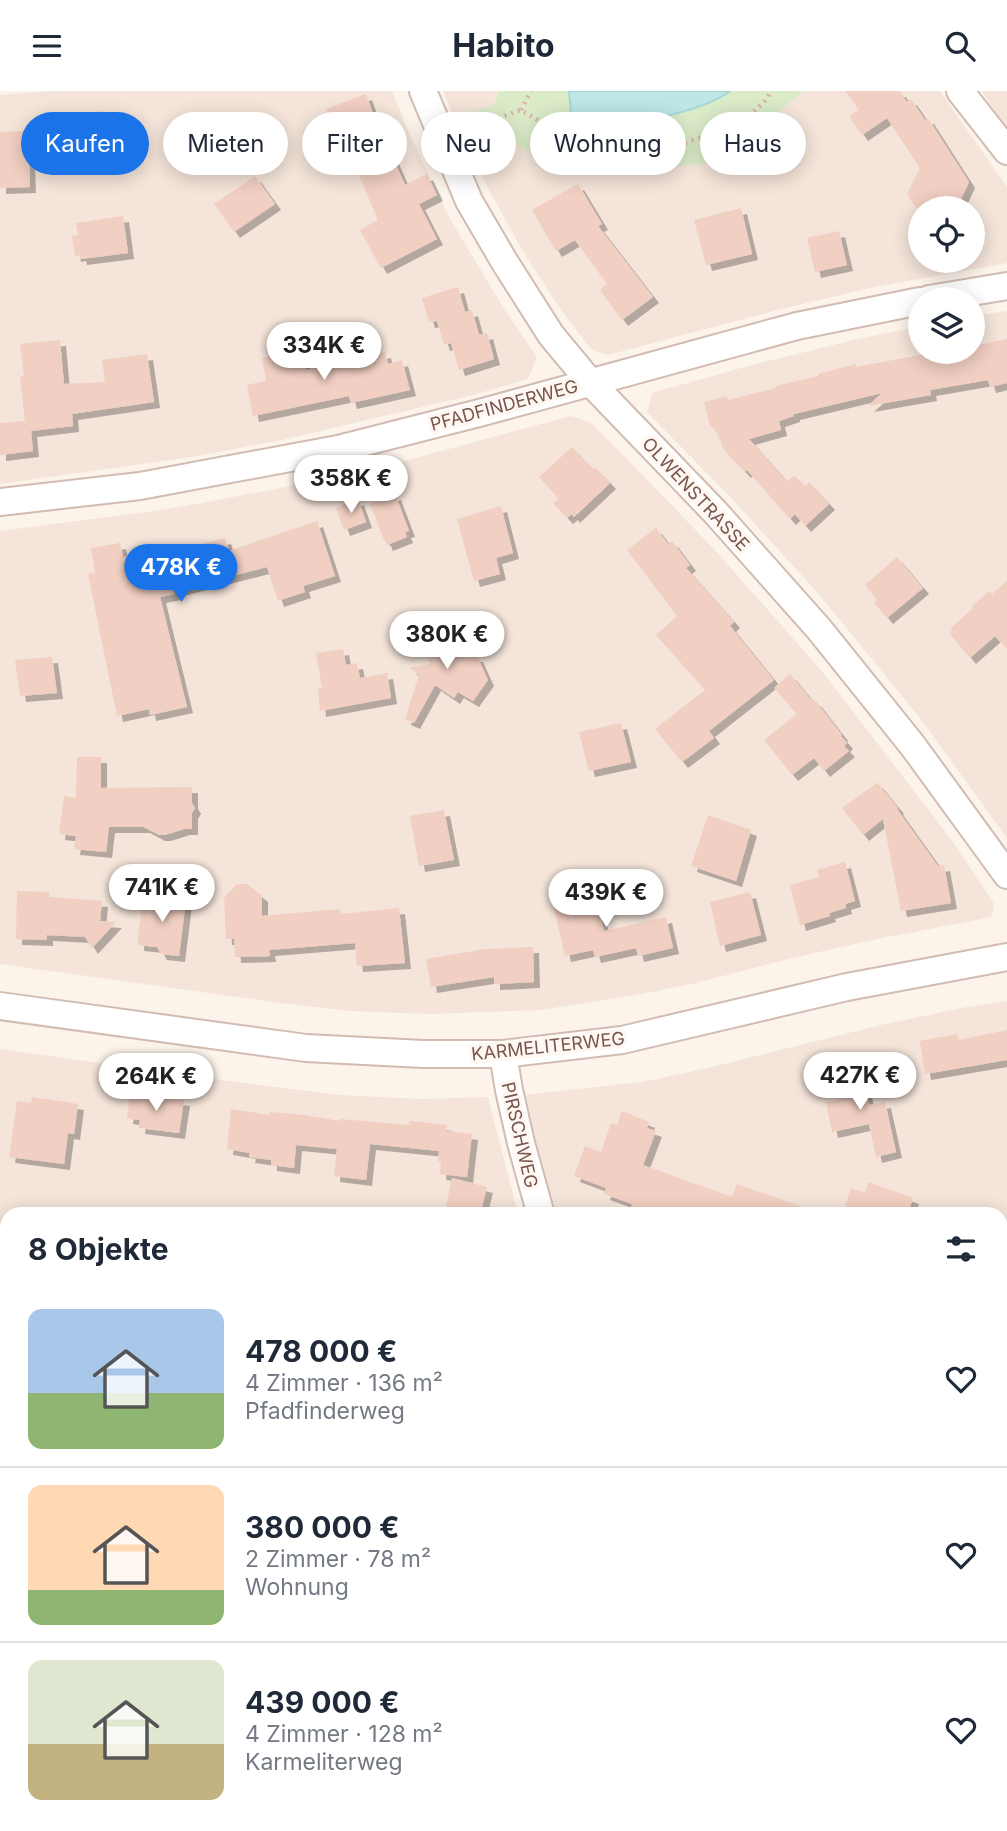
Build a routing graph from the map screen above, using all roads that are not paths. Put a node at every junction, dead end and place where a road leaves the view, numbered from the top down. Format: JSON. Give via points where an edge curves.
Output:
{"nodes":[{"id":1,"x":423,"y":91,"type":"edge"},
{"id":2,"x":960,"y":91,"type":"edge"},
{"id":3,"x":1007,"y":151,"type":"edge"},
{"id":4,"x":1007,"y":286,"type":"edge"},
{"id":5,"x":985,"y":290,"type":"edge"},
{"id":6,"x":908,"y":303,"type":"edge"},
{"id":7,"x":590,"y":382,"type":"junction"},
{"id":8,"x":0,"y":502,"type":"edge"},
{"id":9,"x":1007,"y":874,"type":"edge"},
{"id":10,"x":1007,"y":957,"type":"edge"},
{"id":11,"x":0,"y":1006,"type":"edge"},
{"id":12,"x":503,"y":1054,"type":"junction"},
{"id":13,"x":538,"y":1207,"type":"edge"}],
"edges":[{"from":1,"to":7,"type":"street","name":"OLWENSTRASSE","via":[[469,201],[551,335]]},
{"from":2,"to":3,"type":"street"},
{"from":4,"to":5,"type":"street"},
{"from":6,"to":7,"type":"street","name":"PFADFINDERWEG","via":[[797,326]]},
{"from":7,"to":8,"type":"street","name":"PFADFINDERWEG","via":[[338,449],[140,486]]},
{"from":7,"to":9,"type":"street","name":"OLWENSTRASSE","via":[[819,629]]},
{"from":10,"to":12,"type":"street","name":"KARMELITERWEG","via":[[847,987],[622,1040]]},
{"from":11,"to":12,"type":"street","name":"KARMELITERWEG","via":[[306,1048]]},
{"from":12,"to":13,"type":"street","name":"PIRSCHWEG"}]}
